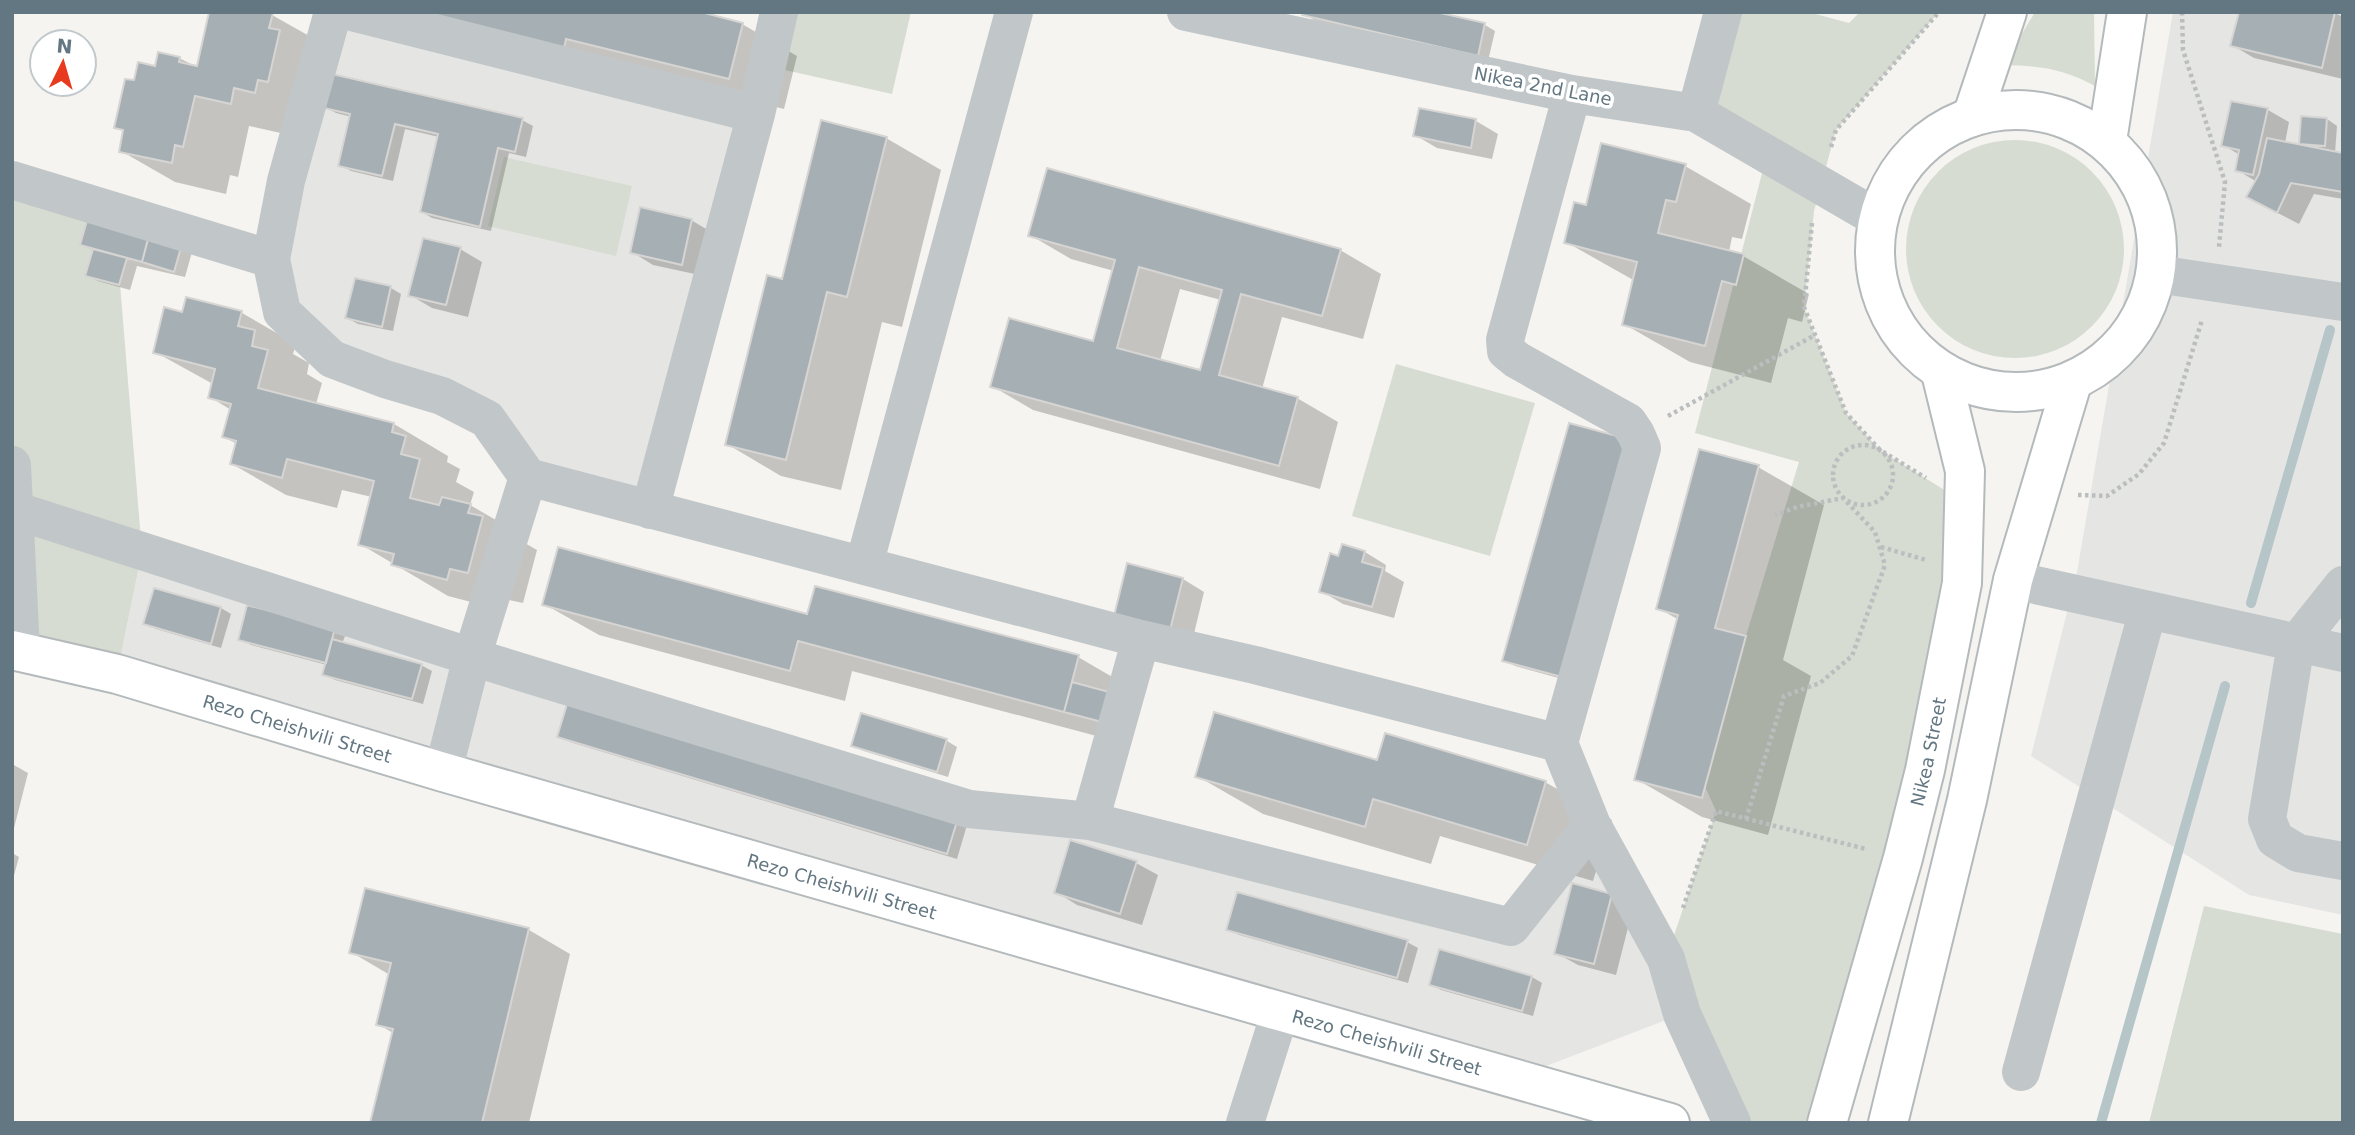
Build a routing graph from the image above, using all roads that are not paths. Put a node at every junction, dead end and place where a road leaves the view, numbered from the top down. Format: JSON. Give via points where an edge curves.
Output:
{"nodes":[{"id":1,"x":333,"y":12,"type":"edge"},
{"id":2,"x":352,"y":12,"type":"edge"},
{"id":3,"x":779,"y":12,"type":"edge"},
{"id":4,"x":1014,"y":12,"type":"edge"},
{"id":5,"x":1186,"y":12,"type":"edge"},
{"id":6,"x":1723,"y":12,"type":"edge"},
{"id":7,"x":2007,"y":12,"type":"edge"},
{"id":8,"x":2127,"y":12,"type":"edge"},
{"id":9,"x":1246,"y":18,"type":"edge"},
{"id":10,"x":1572,"y":93,"type":"junction"},
{"id":11,"x":1696,"y":113,"type":"junction"},
{"id":12,"x":756,"y":114,"type":"junction"},
{"id":13,"x":1972,"y":117,"type":"junction"},
{"id":14,"x":2106,"y":141,"type":"junction"},
{"id":15,"x":12,"y":180,"type":"edge"},
{"id":16,"x":1877,"y":218,"type":"junction"},
{"id":17,"x":271,"y":259,"type":"junction"},
{"id":18,"x":2157,"y":274,"type":"junction"},
{"id":19,"x":2343,"y":302,"type":"edge"},
{"id":20,"x":1941,"y":373,"type":"junction"},
{"id":21,"x":2071,"y":383,"type":"junction"},
{"id":22,"x":12,"y":465,"type":"edge"},
{"id":23,"x":528,"y":477,"type":"junction"},
{"id":24,"x":15,"y":510,"type":"junction"},
{"id":25,"x":650,"y":510,"type":"junction"},
{"id":26,"x":864,"y":565,"type":"junction"},
{"id":27,"x":2013,"y":580,"type":"junction"},
{"id":28,"x":2343,"y":585,"type":"edge"},
{"id":29,"x":2148,"y":610,"type":"junction"},
{"id":30,"x":1141,"y":639,"type":"junction"},
{"id":31,"x":2296,"y":644,"type":"junction"},
{"id":32,"x":17,"y":651,"type":"edge"},
{"id":33,"x":2343,"y":653,"type":"edge"},
{"id":34,"x":472,"y":657,"type":"junction"},
{"id":35,"x":1559,"y":743,"type":"junction"},
{"id":36,"x":443,"y":772,"type":"junction"},
{"id":37,"x":1090,"y":821,"type":"junction"},
{"id":38,"x":1592,"y":825,"type":"junction"},
{"id":39,"x":2343,"y":861,"type":"edge"},
{"id":40,"x":1280,"y":1013,"type":"junction"},
{"id":41,"x":2021,"y":1072,"type":"dead end"},
{"id":42,"x":1245,"y":1123,"type":"edge"},
{"id":43,"x":1670,"y":1123,"type":"edge"},
{"id":44,"x":1732,"y":1123,"type":"edge"},
{"id":45,"x":1827,"y":1123,"type":"edge"},
{"id":46,"x":1888,"y":1123,"type":"edge"}],
"edges":[{"from":1,"to":17,"type":"street","via":[[286,181]]},
{"from":2,"to":12,"type":"street"},
{"from":3,"to":12,"type":"street"},
{"from":4,"to":26,"type":"street"},
{"from":5,"to":9,"type":"street","name":"Nikea 2nd Lane"},
{"from":6,"to":11,"type":"street"},
{"from":7,"to":13,"type":"main road"},
{"from":8,"to":14,"type":"main road"},
{"from":9,"to":10,"type":"street","name":"Nikea 2nd Lane"},
{"from":10,"to":11,"type":"street","name":"Nikea 2nd Lane"},
{"from":10,"to":35,"type":"street","via":[[1505,340],[1506,351],[1628,422],[1642,448]]},
{"from":11,"to":16,"type":"street","name":"Nikea 2nd Lane"},
{"from":12,"to":25,"type":"street"},
{"from":13,"to":14,"type":"main road","via":[[2015,108],[2064,117]]},
{"from":13,"to":16,"type":"main road","via":[[1924,142],[1894,176]]},
{"from":14,"to":18,"type":"main road","via":[[2139,179],[2156,225]]},
{"from":15,"to":17,"type":"street"},
{"from":16,"to":20,"type":"main road","via":[[1873,262],[1883,306],[1907,344]]},
{"from":17,"to":23,"type":"street","via":[[282,312],[332,359],[442,396],[487,419]]},
{"from":18,"to":19,"type":"street"},
{"from":18,"to":21,"type":"main road","via":[[2141,321],[2109,359]]},
{"from":20,"to":21,"type":"main road","via":[[1983,390],[2027,393]]},
{"from":20,"to":45,"type":"main road","name":"Nikea Street","via":[[1965,471],[1962,583],[1925,770]]},
{"from":21,"to":27,"type":"main road"},
{"from":22,"to":24,"type":"street"},
{"from":23,"to":25,"type":"street"},
{"from":23,"to":34,"type":"street"},
{"from":24,"to":32,"type":"street"},
{"from":24,"to":34,"type":"street"},
{"from":25,"to":26,"type":"street"},
{"from":26,"to":30,"type":"street"},
{"from":27,"to":29,"type":"street"},
{"from":27,"to":46,"type":"main road","via":[[1967,800]]},
{"from":28,"to":31,"type":"street"},
{"from":29,"to":31,"type":"street"},
{"from":29,"to":41,"type":"street"},
{"from":30,"to":35,"type":"street"},
{"from":30,"to":37,"type":"street"},
{"from":31,"to":33,"type":"street"},
{"from":31,"to":39,"type":"street","via":[[2267,819],[2275,839],[2298,853]]},
{"from":32,"to":36,"type":"main road","name":"Rezo Cheishvili Street","via":[[117,674]]},
{"from":34,"to":36,"type":"street"},
{"from":34,"to":37,"type":"street","via":[[969,809]]},
{"from":35,"to":38,"type":"street"},
{"from":36,"to":40,"type":"main road","name":"Rezo Cheishvili Street"},
{"from":37,"to":38,"type":"street","via":[[1511,927]]},
{"from":38,"to":44,"type":"street","via":[[1667,959],[1682,1014]]},
{"from":40,"to":42,"type":"street"},
{"from":40,"to":43,"type":"main road","name":"Rezo Cheishvili Street"}]}
